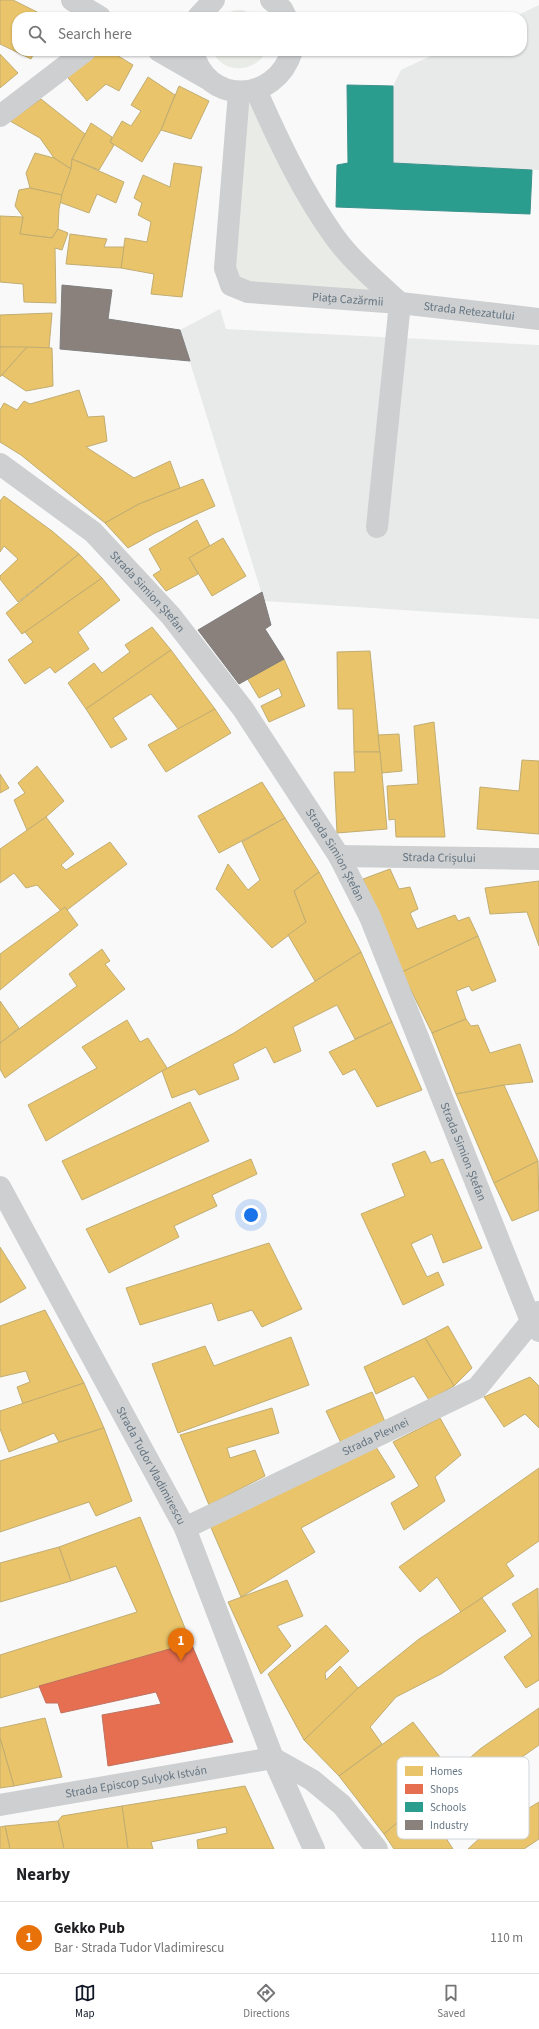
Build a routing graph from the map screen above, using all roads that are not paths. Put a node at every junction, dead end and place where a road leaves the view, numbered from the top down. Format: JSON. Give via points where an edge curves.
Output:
{"nodes":[{"id":1,"x":72,"y":0,"type":"edge"},
{"id":2,"x":271,"y":0,"type":"edge"},
{"id":3,"x":92,"y":12,"type":"edge"},
{"id":4,"x":284,"y":12,"type":"edge"},
{"id":5,"x":78,"y":56,"type":"edge"},
{"id":6,"x":168,"y":56,"type":"edge"},
{"id":7,"x":194,"y":56,"type":"edge"},
{"id":8,"x":290,"y":56,"type":"edge"},
{"id":9,"x":211,"y":81,"type":"junction"},
{"id":10,"x":247,"y":91,"type":"junction"},
{"id":11,"x":0,"y":116,"type":"edge"},
{"id":12,"x":400,"y":303,"type":"junction"},
{"id":13,"x":539,"y":319,"type":"edge"},
{"id":14,"x":0,"y":464,"type":"edge"},
{"id":15,"x":377,"y":527,"type":"dead end"},
{"id":16,"x":339,"y":856,"type":"junction"},
{"id":17,"x":539,"y":859,"type":"edge"},
{"id":18,"x":0,"y":1187,"type":"edge"},
{"id":19,"x":536,"y":1322,"type":"edge"},
{"id":20,"x":185,"y":1528,"type":"junction"},
{"id":21,"x":273,"y":1758,"type":"junction"},
{"id":22,"x":0,"y":1805,"type":"edge"},
{"id":23,"x":314,"y":1849,"type":"edge"},
{"id":24,"x":377,"y":1849,"type":"edge"}],
"edges":[{"from":1,"to":3,"type":"street"},
{"from":2,"to":4,"type":"street"},
{"from":5,"to":11,"type":"street"},
{"from":6,"to":9,"type":"street"},
{"from":7,"to":9,"type":"street"},
{"from":8,"to":10,"type":"street","via":[[280,75],[270,84]]},
{"from":9,"to":10,"type":"street","via":[[226,89]]},
{"from":10,"to":12,"type":"street","name":"Piața Cazărmii","via":[[278,138],[334,237],[366,273]]},
{"from":10,"to":12,"type":"street","name":"Piața Cazărmii","via":[[225,268],[232,285],[248,292]]},
{"from":12,"to":13,"type":"street","name":"Strada Retezatului"},
{"from":12,"to":15,"type":"street"},
{"from":14,"to":16,"type":"street","name":"Strada Simion Ștefan","via":[[93,532],[172,616],[243,709]]},
{"from":16,"to":17,"type":"street","name":"Strada Crișului"},
{"from":16,"to":19,"type":"street","name":"Strada Simion Ștefan","via":[[370,917]]},
{"from":18,"to":20,"type":"street","name":"Strada Tudor Vladimirescu"},
{"from":19,"to":20,"type":"street","name":"Strada Plevnei","via":[[477,1388]]},
{"from":20,"to":21,"type":"street","name":"Strada Tudor Vladimirescu"},
{"from":21,"to":22,"type":"street","name":"Strada Episcop Sulyok István"},
{"from":21,"to":23,"type":"street","name":"Strada Tudor Vladimirescu"},
{"from":21,"to":24,"type":"street","via":[[312,1780],[342,1805]]}]}
